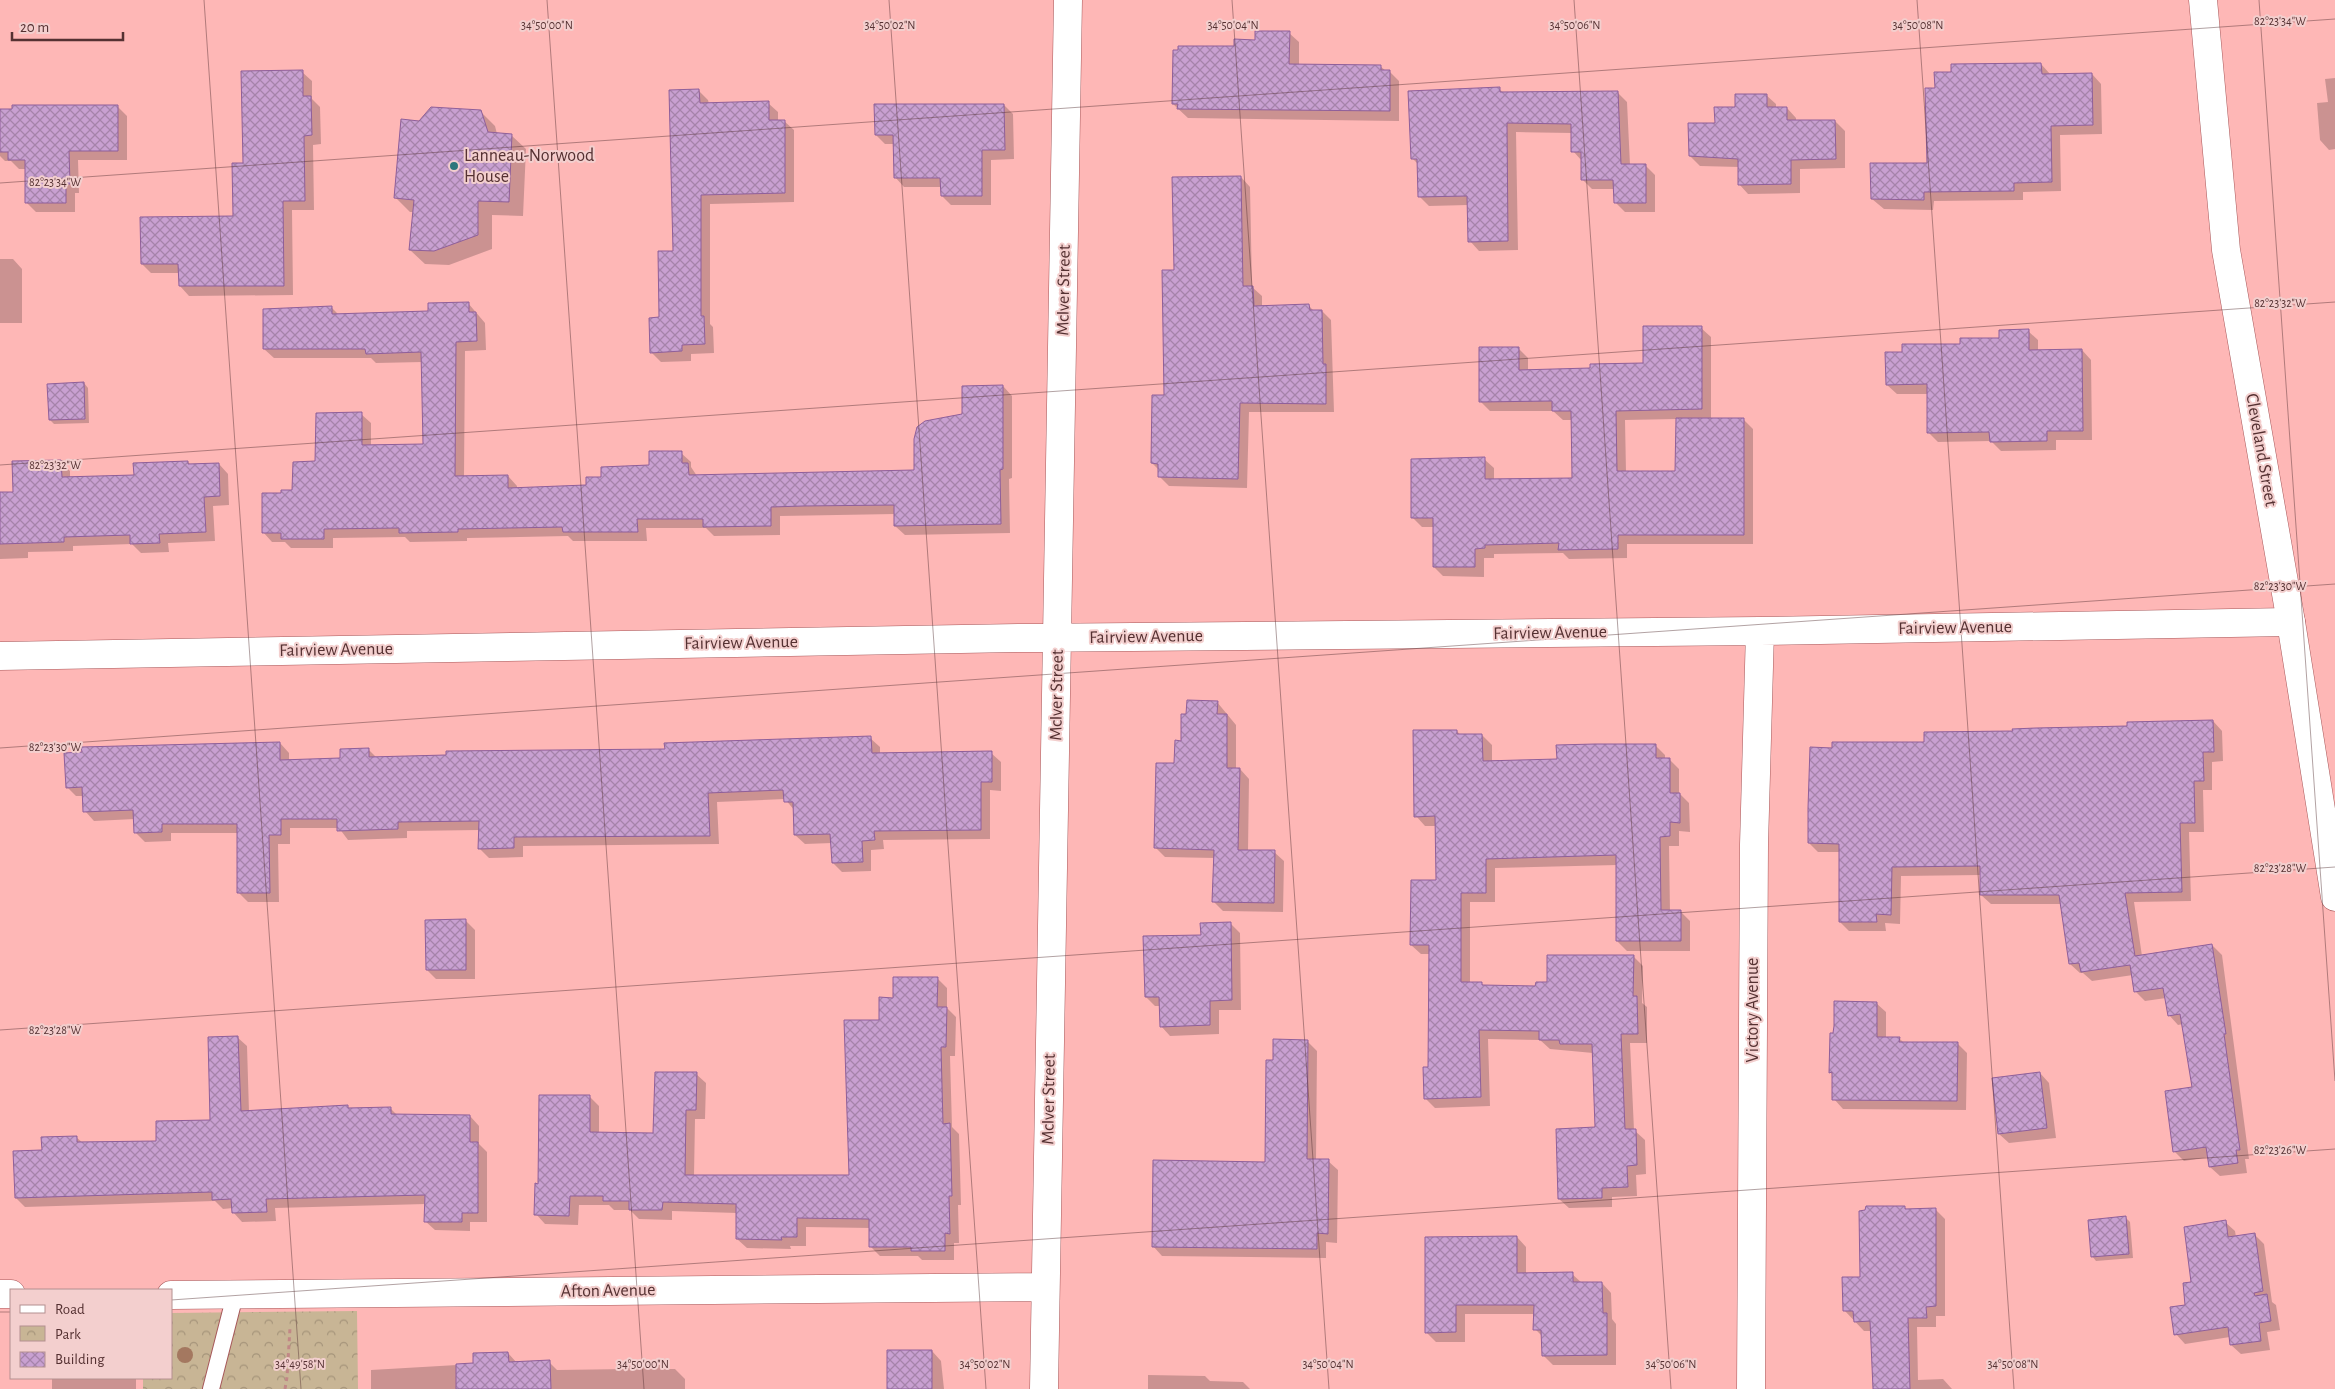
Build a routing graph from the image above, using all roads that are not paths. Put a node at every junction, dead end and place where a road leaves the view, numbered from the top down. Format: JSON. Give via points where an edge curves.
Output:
{"nodes":[{"id":1,"x":1068,"y":0,"type":"edge"},
{"id":2,"x":2203,"y":0,"type":"edge"},
{"id":3,"x":2291,"y":622,"type":"junction"},
{"id":4,"x":1760,"y":631,"type":"junction"},
{"id":5,"x":1058,"y":638,"type":"junction"},
{"id":6,"x":0,"y":656,"type":"edge"},
{"id":7,"x":2335,"y":897,"type":"edge"},
{"id":8,"x":1045,"y":1288,"type":"junction"},
{"id":9,"x":172,"y":1294,"type":"edge"},
{"id":10,"x":236,"y":1295,"type":"junction"},
{"id":11,"x":211,"y":1389,"type":"edge"},
{"id":12,"x":1044,"y":1389,"type":"edge"},
{"id":13,"x":1750,"y":1389,"type":"edge"}],
"edges":[{"from":1,"to":5,"type":"street","name":"McIver Street"},
{"from":2,"to":3,"type":"street","name":"Cleveland Street","via":[[2226,250]]},
{"from":3,"to":4,"type":"street","name":"Fairview Avenue"},
{"from":3,"to":7,"type":"street","name":"Cleveland Street"},
{"from":4,"to":5,"type":"street","name":"Fairview Avenue"},
{"from":4,"to":13,"type":"street","name":"Victory Avenue","via":[[1754,865]]},
{"from":5,"to":6,"type":"street","name":"Fairview Avenue"},
{"from":5,"to":8,"type":"street","name":"McIver Street"},
{"from":8,"to":10,"type":"street","name":"Afton Avenue"},
{"from":8,"to":12,"type":"street","name":"McIver Street"},
{"from":9,"to":10,"type":"street","name":"Afton Avenue"},
{"from":10,"to":11,"type":"lane"}]}
